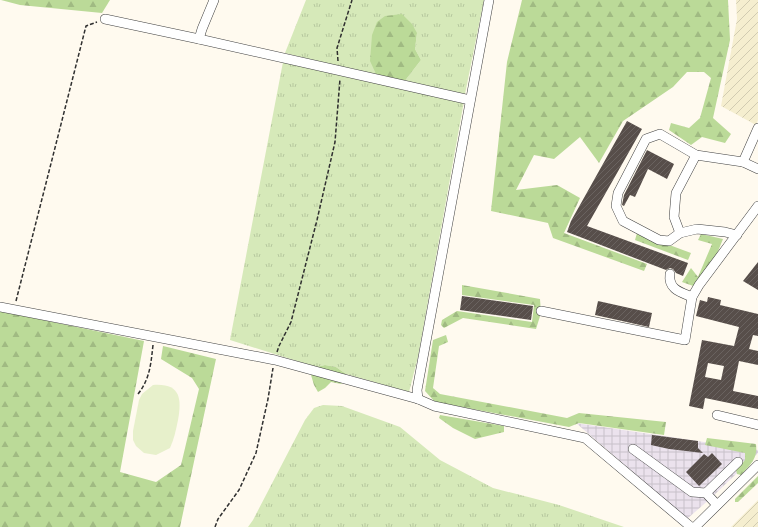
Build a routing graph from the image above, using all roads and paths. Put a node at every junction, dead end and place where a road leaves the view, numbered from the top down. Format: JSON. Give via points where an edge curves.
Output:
{"nodes":[{"id":1,"x":214,"y":0,"type":"edge"},
{"id":2,"x":352,"y":0,"type":"edge"},
{"id":3,"x":489,"y":0,"type":"edge"},
{"id":4,"x":105,"y":19,"type":"joint"},
{"id":5,"x":200,"y":39,"type":"junction"},
{"id":6,"x":341,"y":71,"type":"junction"},
{"id":7,"x":470,"y":100,"type":"junction"},
{"id":8,"x":758,"y":128,"type":"edge"},
{"id":9,"x":696,"y":155,"type":"junction"},
{"id":10,"x":743,"y":162,"type":"junction"},
{"id":11,"x":758,"y":169,"type":"edge"},
{"id":12,"x":758,"y":206,"type":"edge"},
{"id":13,"x":680,"y":233,"type":"junction"},
{"id":14,"x":737,"y":235,"type":"junction"},
{"id":15,"x":670,"y":274,"type":"dead end"},
{"id":16,"x":692,"y":297,"type":"junction"},
{"id":17,"x":0,"y":307,"type":"edge"},
{"id":18,"x":14,"y":310,"type":"junction"},
{"id":19,"x":541,"y":311,"type":"dead end"},
{"id":20,"x":154,"y":337,"type":"junction"},
{"id":21,"x":275,"y":360,"type":"junction"},
{"id":22,"x":138,"y":394,"type":"dead end"},
{"id":23,"x":418,"y":399,"type":"junction"},
{"id":24,"x":717,"y":415,"type":"dead end"},
{"id":25,"x":758,"y":425,"type":"edge"},
{"id":26,"x":633,"y":449,"type":"dead end"},
{"id":27,"x":738,"y":462,"type":"dead end"},
{"id":28,"x":758,"y":465,"type":"edge"},
{"id":29,"x":706,"y":493,"type":"junction"},
{"id":30,"x":717,"y":505,"type":"junction"},
{"id":31,"x":215,"y":527,"type":"edge"},
{"id":32,"x":691,"y":527,"type":"edge"},
{"id":33,"x":695,"y":527,"type":"edge"}],
"edges":[{"from":1,"to":5,"type":"street"},
{"from":2,"to":6,"type":"path","via":[[337,48]]},
{"from":3,"to":7,"type":"street"},
{"from":4,"to":5,"type":"street"},
{"from":4,"to":18,"type":"path","via":[[86,26]]},
{"from":5,"to":6,"type":"street"},
{"from":6,"to":7,"type":"street"},
{"from":6,"to":21,"type":"path","via":[[335,142],[291,322]]},
{"from":7,"to":23,"type":"street","via":[[417,390]]},
{"from":8,"to":10,"type":"street"},
{"from":9,"to":10,"type":"street"},
{"from":9,"to":13,"type":"street","via":[[676,193],[674,218]]},
{"from":9,"to":13,"type":"street","via":[[660,134],[646,139],[618,192],[616,206],[623,221],[659,240],[669,241]]},
{"from":10,"to":11,"type":"street"},
{"from":12,"to":14,"type":"street"},
{"from":13,"to":14,"type":"street","via":[[697,229]]},
{"from":14,"to":16,"type":"street","via":[[698,285]]},
{"from":15,"to":16,"type":"street","via":[[672,286]]},
{"from":16,"to":19,"type":"street","via":[[685,340]]},
{"from":17,"to":18,"type":"street"},
{"from":18,"to":20,"type":"street"},
{"from":20,"to":21,"type":"street"},
{"from":20,"to":22,"type":"path","via":[[149,376]]},
{"from":21,"to":23,"type":"street"},
{"from":21,"to":31,"type":"path","via":[[256,453],[239,490]]},
{"from":23,"to":32,"type":"street","via":[[434,406],[585,438]]},
{"from":24,"to":25,"type":"street"},
{"from":26,"to":29,"type":"street","via":[[692,492]]},
{"from":27,"to":29,"type":"street"},
{"from":28,"to":30,"type":"street"},
{"from":29,"to":30,"type":"street"},
{"from":30,"to":33,"type":"street"}]}
